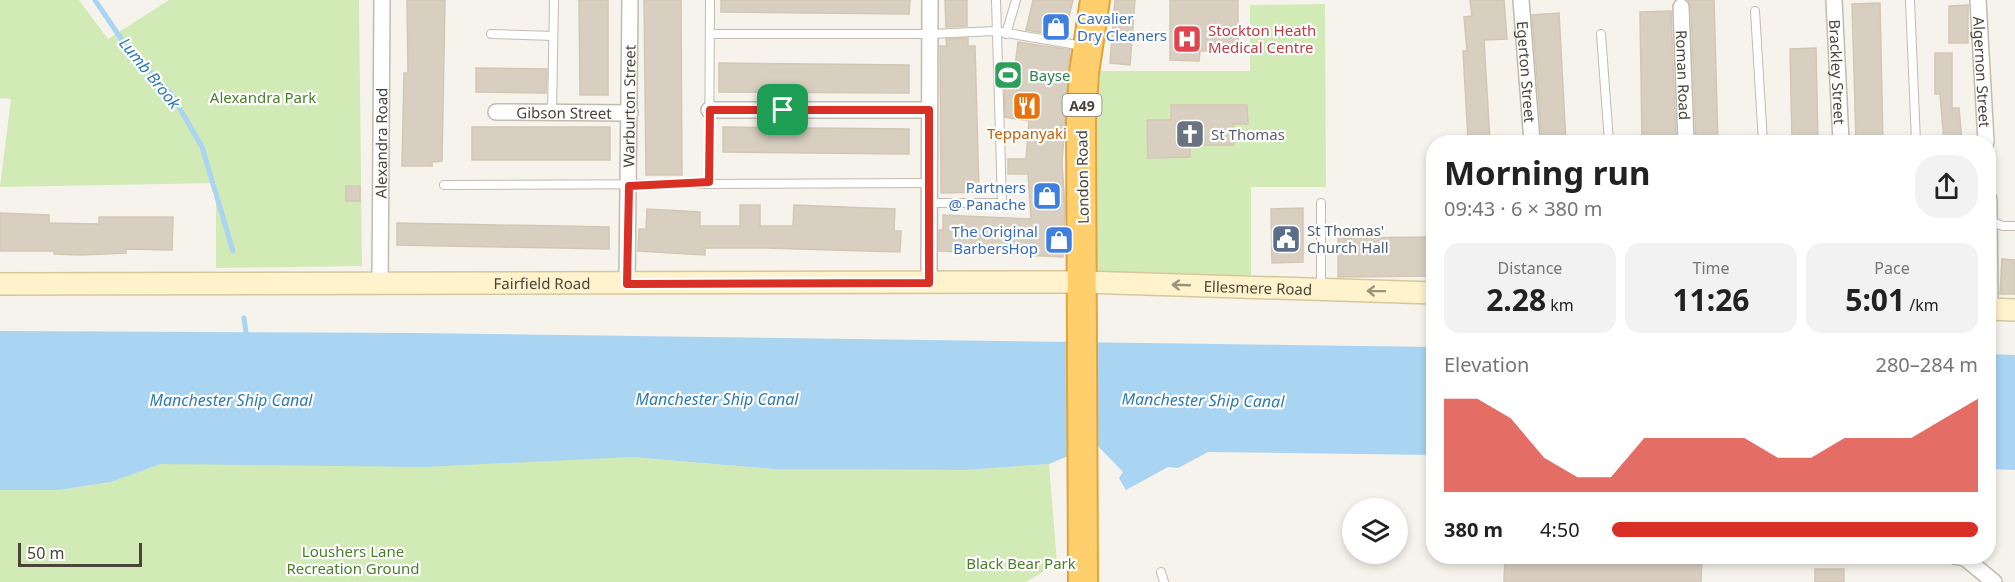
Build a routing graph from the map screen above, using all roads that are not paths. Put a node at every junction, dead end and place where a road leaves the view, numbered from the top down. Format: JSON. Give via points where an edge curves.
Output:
{"nodes":[{"id":1,"x":382,"y":0,"type":"edge"},
{"id":2,"x":554,"y":0,"type":"edge"},
{"id":3,"x":630,"y":0,"type":"edge"},
{"id":4,"x":710,"y":0,"type":"edge"},
{"id":5,"x":930,"y":0,"type":"edge"},
{"id":6,"x":996,"y":0,"type":"edge"},
{"id":7,"x":1016,"y":0,"type":"edge"},
{"id":8,"x":1095,"y":0,"type":"edge"},
{"id":9,"x":1521,"y":0,"type":"edge"},
{"id":10,"x":1834,"y":0,"type":"edge"},
{"id":11,"x":1910,"y":0,"type":"edge"},
{"id":12,"x":1978,"y":0,"type":"edge"},
{"id":13,"x":1681,"y":7,"type":"dead end"},
{"id":14,"x":1755,"y":11,"type":"dead end"},
{"id":15,"x":995,"y":31,"type":"junction"},
{"id":16,"x":491,"y":34,"type":"dead end"},
{"id":17,"x":710,"y":34,"type":"junction"},
{"id":18,"x":930,"y":34,"type":"junction"},
{"id":19,"x":1006,"y":34,"type":"junction"},
{"id":20,"x":1601,"y":34,"type":"dead end"},
{"id":21,"x":553,"y":36,"type":"junction"},
{"id":22,"x":1088,"y":46,"type":"junction"},
{"id":23,"x":710,"y":110,"type":"junction"},
{"id":24,"x":929,"y":110,"type":"junction"},
{"id":25,"x":496,"y":112,"type":"dead end"},
{"id":26,"x":552,"y":112,"type":"junction"},
{"id":27,"x":630,"y":113,"type":"junction"},
{"id":28,"x":1531,"y":135,"type":"edge"},
{"id":29,"x":1608,"y":135,"type":"edge"},
{"id":30,"x":1686,"y":135,"type":"edge"},
{"id":31,"x":1763,"y":135,"type":"edge"},
{"id":32,"x":1841,"y":135,"type":"edge"},
{"id":33,"x":1916,"y":135,"type":"edge"},
{"id":34,"x":1986,"y":135,"type":"edge"},
{"id":35,"x":709,"y":182,"type":"junction"},
{"id":36,"x":929,"y":183,"type":"junction"},
{"id":37,"x":444,"y":185,"type":"dead end"},
{"id":38,"x":629,"y":186,"type":"junction"},
{"id":39,"x":930,"y":203,"type":"junction"},
{"id":40,"x":1321,"y":203,"type":"dead end"},
{"id":41,"x":1996,"y":222,"type":"edge"},
{"id":42,"x":2015,"y":226,"type":"edge"},
{"id":43,"x":1083,"y":282,"type":"junction"},
{"id":44,"x":929,"y":283,"type":"junction"},
{"id":45,"x":0,"y":284,"type":"edge"},
{"id":46,"x":627,"y":284,"type":"junction"},
{"id":47,"x":380,"y":285,"type":"junction"},
{"id":48,"x":1321,"y":290,"type":"junction"},
{"id":49,"x":1426,"y":293,"type":"edge"},
{"id":50,"x":1996,"y":309,"type":"edge"},
{"id":51,"x":2015,"y":310,"type":"edge"},
{"id":52,"x":1972,"y":564,"type":"edge"},
{"id":53,"x":1161,"y":572,"type":"dead end"},
{"id":54,"x":1083,"y":575,"type":"edge"},
{"id":55,"x":1164,"y":582,"type":"edge"},
{"id":56,"x":1994,"y":582,"type":"edge"}],
"edges":[{"from":1,"to":47,"type":"street","name":"Alexandra Road"},
{"from":2,"to":21,"type":"lane"},
{"from":3,"to":27,"type":"street","name":"Warburton Street"},
{"from":4,"to":17,"type":"lane"},
{"from":5,"to":18,"type":"street"},
{"from":6,"to":15,"type":"lane"},
{"from":7,"to":19,"type":"lane"},
{"from":8,"to":22,"type":"highway","name":"London Road","number":"A49"},
{"from":9,"to":28,"type":"street","name":"Egerton Street"},
{"from":10,"to":32,"type":"street","name":"Brackley Street"},
{"from":11,"to":33,"type":"lane"},
{"from":12,"to":34,"type":"street","name":"Algernon Street"},
{"from":13,"to":30,"type":"street","name":"Roman Road"},
{"from":14,"to":31,"type":"lane"},
{"from":15,"to":18,"type":"lane"},
{"from":15,"to":19,"type":"lane"},
{"from":15,"to":39,"type":"lane","via":[[1002,203]]},
{"from":16,"to":21,"type":"lane"},
{"from":17,"to":18,"type":"lane"},
{"from":17,"to":23,"type":"lane"},
{"from":18,"to":24,"type":"street"},
{"from":19,"to":22,"type":"lane"},
{"from":20,"to":29,"type":"lane"},
{"from":21,"to":26,"type":"lane"},
{"from":22,"to":43,"type":"highway","name":"London Road","number":"A49","via":[[1081,122]]},
{"from":23,"to":24,"type":"street"},
{"from":23,"to":35,"type":"lane"},
{"from":24,"to":36,"type":"street"},
{"from":25,"to":26,"type":"street","name":"Gibson Street"},
{"from":26,"to":27,"type":"street","name":"Gibson Street"},
{"from":27,"to":38,"type":"street","name":"Warburton Street"},
{"from":35,"to":36,"type":"lane"},
{"from":35,"to":38,"type":"lane"},
{"from":36,"to":39,"type":"street"},
{"from":37,"to":38,"type":"lane"},
{"from":38,"to":46,"type":"street","name":"Warburton Street"},
{"from":39,"to":44,"type":"street"},
{"from":40,"to":48,"type":"lane"},
{"from":41,"to":42,"type":"lane"},
{"from":43,"to":44,"type":"main road","name":"Fairfield Road"},
{"from":48,"to":43,"type":"main road","name":"Ellesmere Road","one_way":true},
{"from":43,"to":54,"type":"highway","number":"A49"},
{"from":44,"to":46,"type":"main road","name":"Fairfield Road"},
{"from":45,"to":47,"type":"main road","name":"Fairfield Road"},
{"from":46,"to":47,"type":"main road","name":"Fairfield Road"},
{"from":49,"to":48,"type":"main road","name":"Ellesmere Road","one_way":true},
{"from":50,"to":51,"type":"main road"},
{"from":52,"to":56,"type":"street"},
{"from":53,"to":55,"type":"lane"}]}
